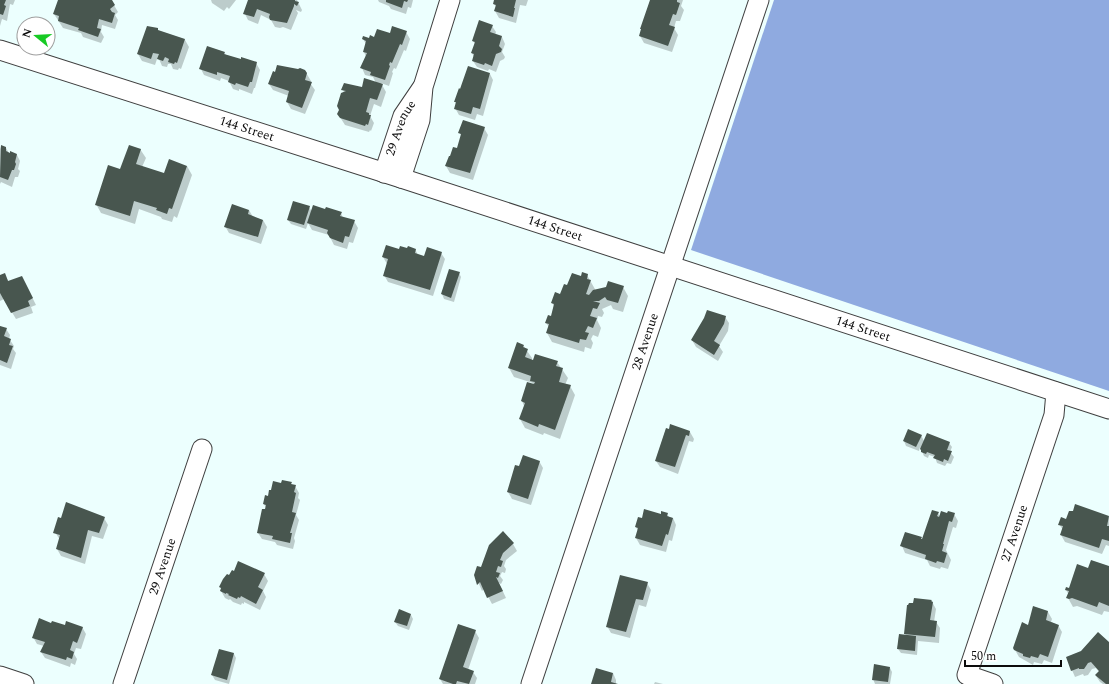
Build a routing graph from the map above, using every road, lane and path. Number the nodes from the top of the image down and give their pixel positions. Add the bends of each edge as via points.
1 (450, 0) edge
2 (760, 0) edge
3 (0, 50) edge
4 (392, 175) junction
5 (671, 266) junction
6 (1056, 392) junction
7 (1109, 409) edge
8 (202, 449) dead end
9 (0, 676) edge
10 (24, 684) edge
11 (123, 684) edge
12 (531, 684) edge
13 (993, 684) edge

1 - 4 street, 29 Avenue via 423,87 403,116
2 - 5 street, 28 Avenue
3 - 4 street, 144 Street
4 - 5 street, 144 Street
5 - 6 street, 144 Street
5 - 12 street, 28 Avenue
6 - 7 street, 144 Street
6 - 13 street, 27 Avenue via 1054,414 967,675
8 - 11 street, 29 Avenue
9 - 10 street

